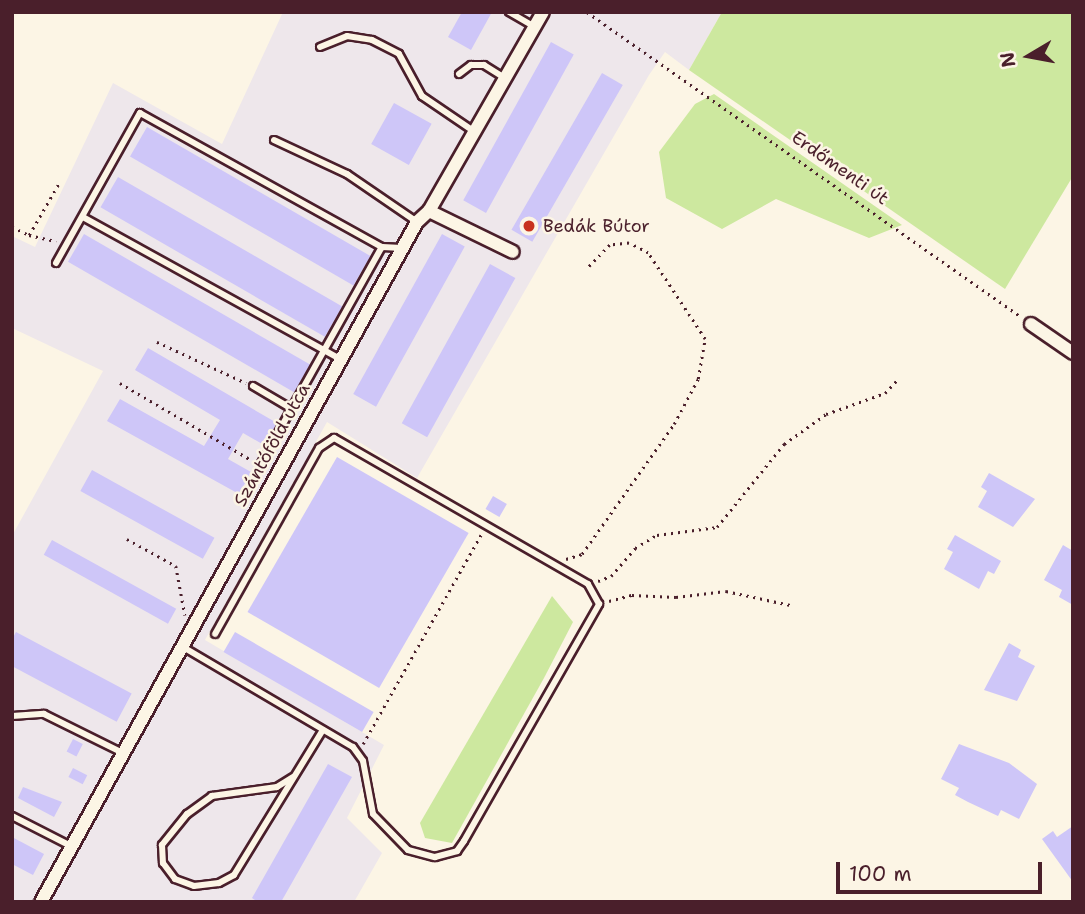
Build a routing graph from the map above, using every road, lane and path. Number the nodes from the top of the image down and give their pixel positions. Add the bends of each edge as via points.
1 (509, 12) edge
2 (543, 12) edge
3 (587, 12) edge
4 (535, 27) junction
5 (320, 47) dead end
6 (459, 74) dead end
7 (507, 79) junction
8 (475, 132) junction
9 (274, 140) dead end
10 (59, 183) dead end
11 (429, 211) junction
12 (83, 217) junction
13 (416, 222) junction
14 (12, 227) edge
15 (29, 235) junction
16 (70, 239) junction
17 (382, 247) junction
18 (402, 248) junction
19 (513, 252) dead end
20 (56, 264) dead end
21 (587, 269) dead end
22 (1031, 324) joint
23 (157, 342) dead end
24 (323, 351) junction
25 (1073, 353) edge
26 (340, 359) junction
27 (898, 379) dead end
28 (120, 383) dead end
29 (253, 386) joint
30 (292, 409) junction
31 (260, 465) joint
32 (486, 527) junction
33 (127, 539) dead end
34 (552, 564) junction
35 (588, 584) junction
36 (599, 604) junction
37 (790, 605) dead end
38 (191, 627) junction
39 (215, 634) dead end
40 (181, 646) junction
41 (12, 716) edge
42 (323, 730) junction
43 (353, 747) junction
44 (121, 752) junction
45 (293, 777) junction
46 (12, 816) edge
47 (71, 846) junction
48 (41, 902) edge

1 - 4 lane
2 - 4 street, Szántóföld utca
3 - 22 path, Erdőmenti út
4 - 7 street, Szántóföld utca
5 - 8 lane via 347,36 372,40 399,54 422,96
6 - 7 lane via 471,65 484,65
7 - 8 street, Szántóföld utca
8 - 11 street, Szántóföld utca
9 - 13 lane via 347,174
10 - 15 path
11 - 13 street, Szántóföld utca
11 - 19 street
12 - 16 lane
12 - 17 lane via 140,113
12 - 24 lane
13 - 18 street, Szántóföld utca
14 - 15 path
15 - 16 path via 50,242
16 - 20 lane
17 - 18 lane
17 - 24 lane
18 - 26 street, Szántóföld utca
21 - 34 path via 610,245 629,243 648,253 705,339 698,379 674,424 582,554
22 - 25 street
23 - 29 path
24 - 26 lane
24 - 30 lane
26 - 38 street, Szántóföld utca
27 - 35 path via 885,393 826,414 784,444 718,527 657,535 635,548 611,576
28 - 31 path
29 - 30 lane
30 - 31 lane
32 - 34 lane
32 - 39 lane via 334,438 319,448
32 - 43 path via 366,743
33 - 38 path via 176,566 181,606
34 - 35 lane
35 - 36 lane
36 - 37 path via 632,595 676,597 726,591
36 - 43 lane via 457,851 435,857 408,850 373,814 363,761
38 - 40 street, Szántóföld utca
40 - 42 lane
40 - 44 street, Szántóföld utca
41 - 44 lane via 44,714
42 - 43 lane
42 - 45 lane
44 - 47 street, Szántóföld utca
45 - 45 lane via 234,876 194,886 175,879 163,863 162,845 187,814 212,796 277,787
46 - 47 lane
47 - 48 street, Szántóföld utca

